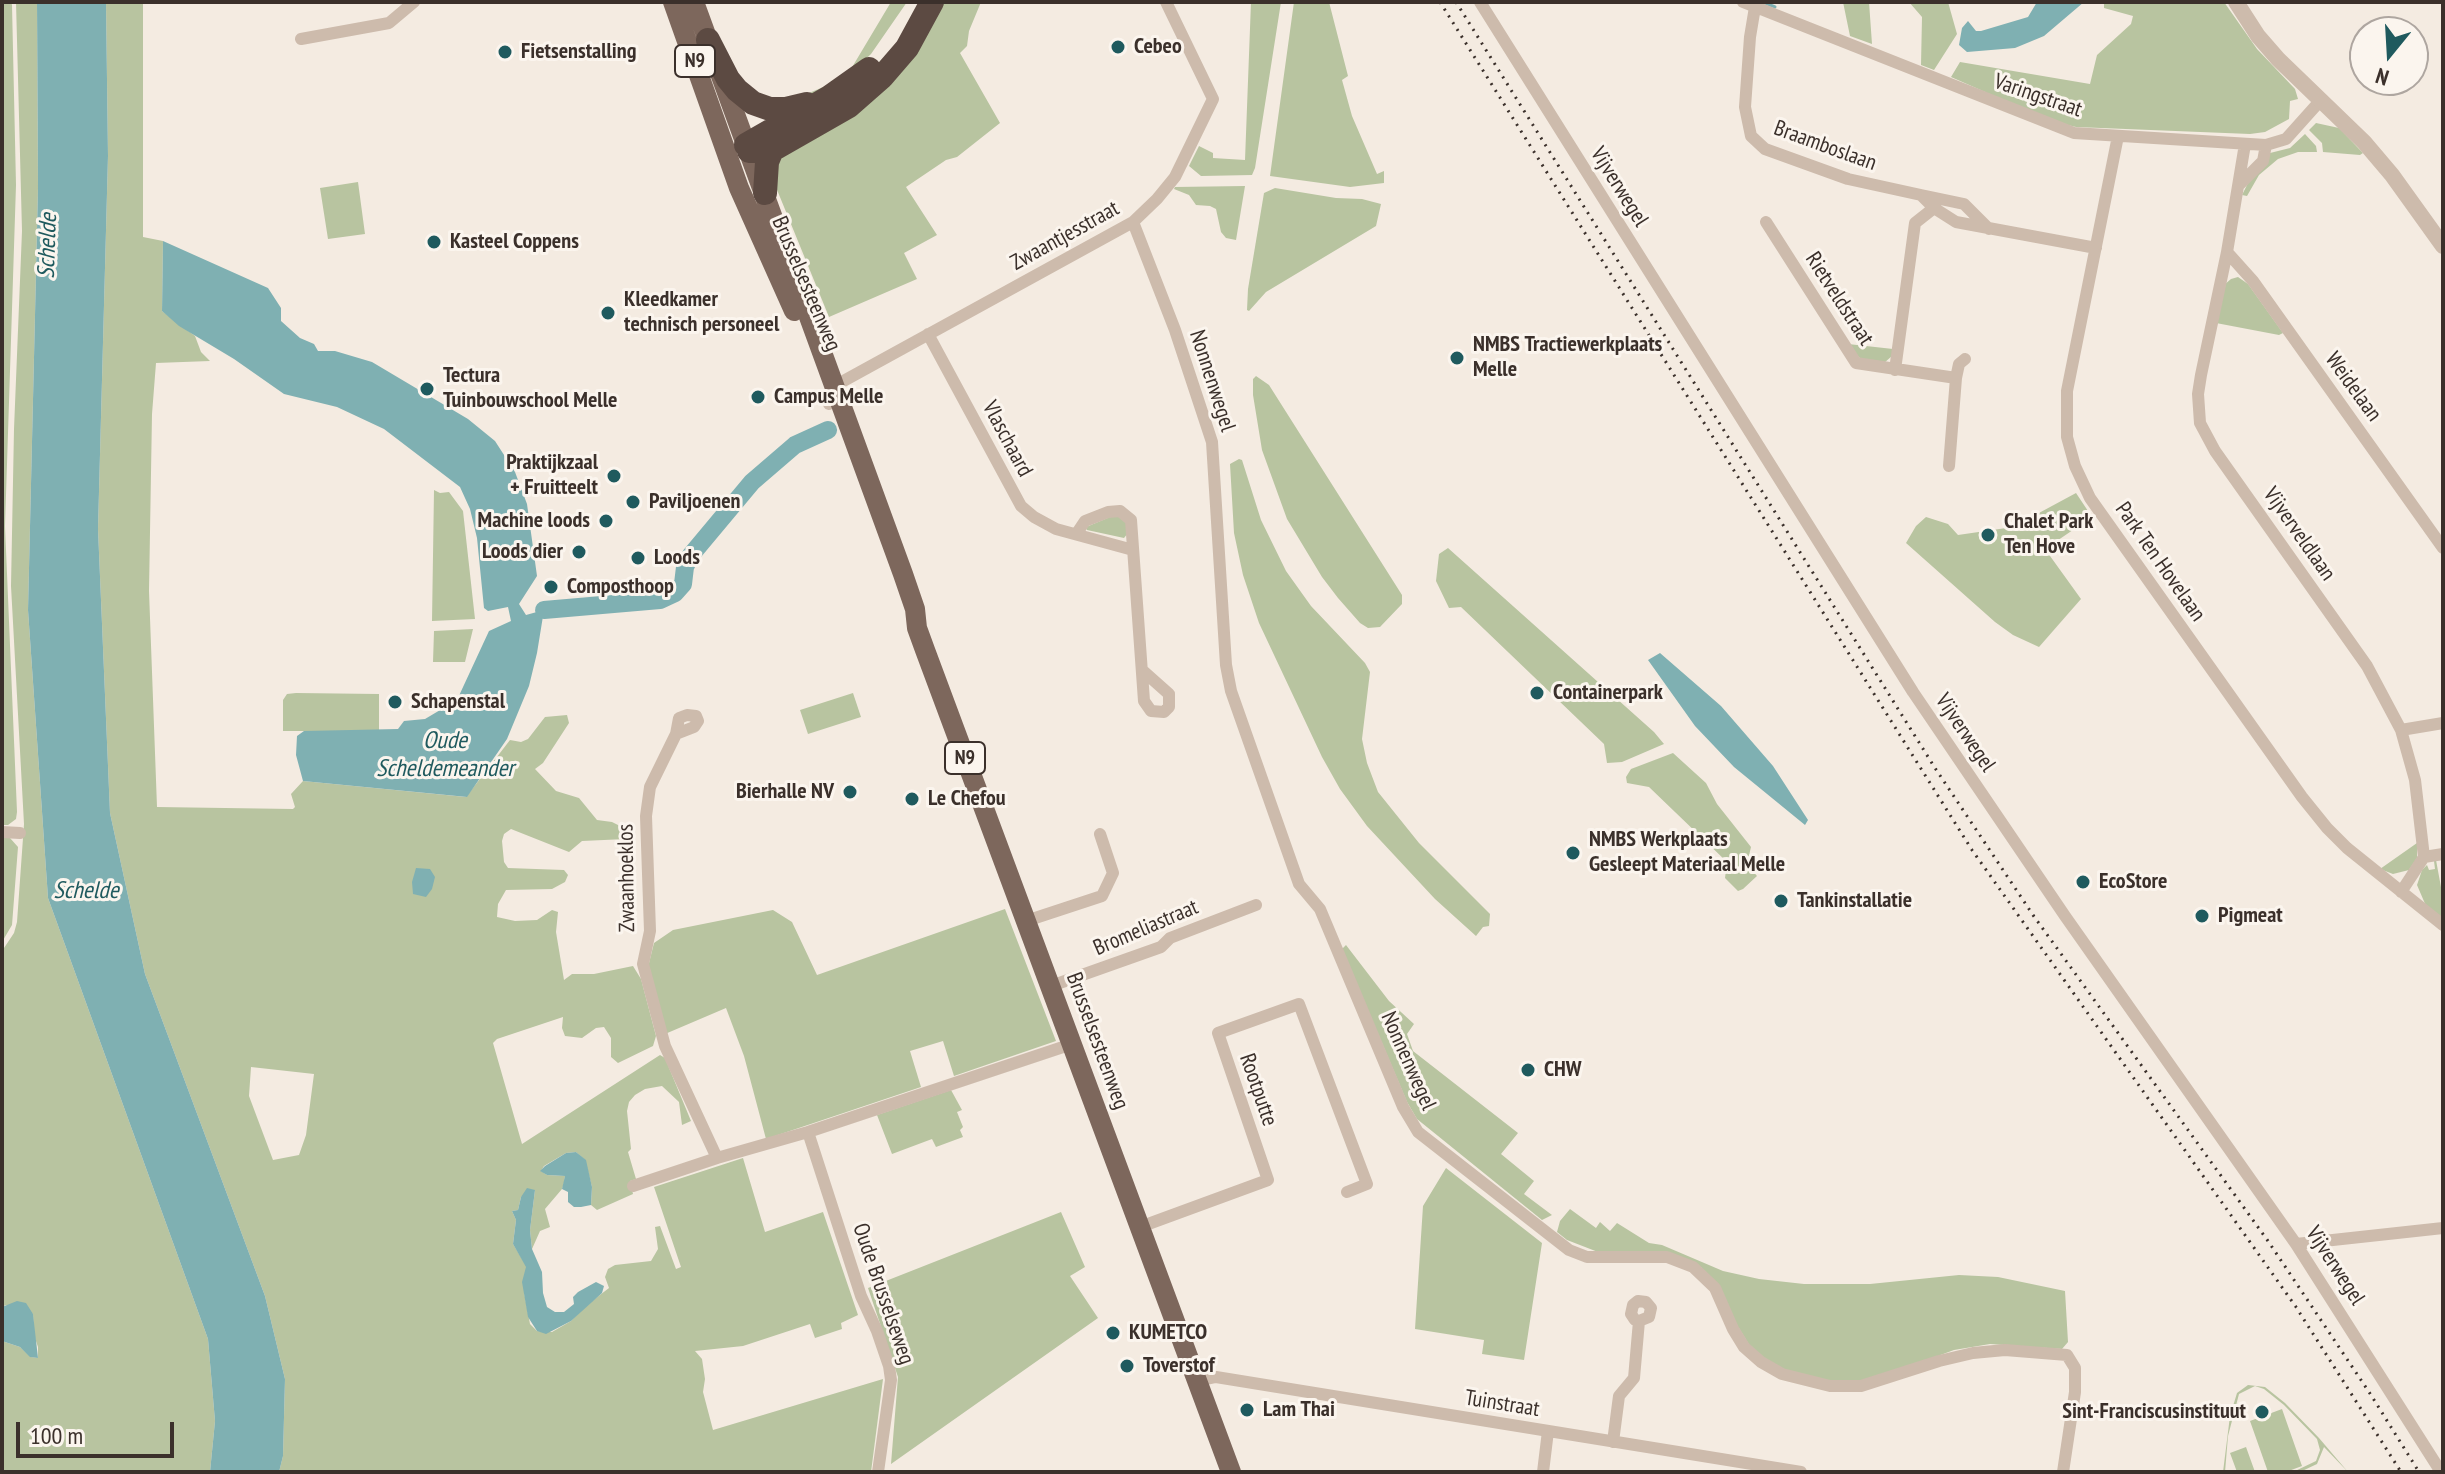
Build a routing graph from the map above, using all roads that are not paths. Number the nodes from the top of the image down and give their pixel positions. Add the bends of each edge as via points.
1 (414, 2) edge
2 (673, 2) edge
3 (694, 2) edge
4 (917, 2) edge
5 (932, 2) edge
6 (1166, 2) edge
7 (1480, 2) edge
8 (2236, 2) edge
9 (1749, 4) edge
10 (301, 39) dead end
11 (708, 40) junction
12 (828, 98) junction
13 (2320, 101) junction
14 (717, 121) junction
15 (2118, 136) junction
16 (2245, 144) junction
17 (2266, 145) junction
18 (753, 149) junction
19 (2239, 185) junction
20 (739, 188) junction
21 (765, 193) joint
22 (1921, 195) junction
23 (1934, 208) junction
24 (1133, 222) junction
25 (1766, 222) dead end
26 (1989, 229) junction
27 (2443, 246) edge
28 (2096, 248) junction
29 (2227, 252) junction
30 (928, 334) junction
31 (1965, 359) dead end
32 (1895, 370) junction
33 (1956, 378) junction
34 (828, 388) junction
35 (1949, 466) dead end
36 (1077, 533) junction
37 (2443, 548) edge
38 (1133, 550) junction
39 (1142, 670) dead end
40 (2443, 723) edge
41 (2401, 730) junction
42 (676, 734) dead end
43 (2, 832) edge
44 (20, 833) dead end
45 (1100, 834) dead end
46 (2443, 854) edge
47 (2424, 857) junction
48 (2401, 892) junction
49 (1256, 905) dead end
50 (1026, 921) junction
51 (2443, 925) edge
52 (1051, 986) junction
53 (1072, 1044) junction
54 (808, 1132) junction
55 (717, 1158) junction
56 (633, 1186) dead end
57 (1347, 1192) dead end
58 (1140, 1227) junction
59 (2443, 1228) edge
60 (2296, 1244) junction
61 (1639, 1321) dead end
62 (1197, 1381) junction
63 (1548, 1431) junction
64 (1613, 1442) junction
65 (878, 1472) edge
66 (1231, 1472) edge
67 (1543, 1472) edge
68 (1801, 1472) edge
69 (2063, 1472) edge
70 (2441, 1472) edge

1 - 10 street via 389,23
2 - 14 main road, Brusselsesteenweg / N9
3 - 11 main road, N9
4 - 12 highway via 884,53
5 - 18 highway via 907,48 849,106
6 - 24 street, Zwaantjesstraat via 1213,99 1175,177
7 - 60 street, Vijverwegel via 1913,692
8 - 13 street via 2258,36
9 - 15 street, Varingstraat via 2057,129
9 - 22 street, Braamboslaan via 1745,107 1751,136 1765,149 1839,176
11 - 12 highway via 728,79 753,103 786,109
11 - 18 main road, N9
12 - 18 highway
13 - 17 street via 2292,134
13 - 27 street via 2392,175
14 - 18 main road via 731,141
14 - 20 main road, Brusselsesteenweg / N9
15 - 16 street, Varingstraat
15 - 28 street, Park Ten Hovelaan
16 - 17 street, Varingstraat
16 - 19 street, Vijverveldlaan
17 - 19 street, Vijverveldlaan via 2263,161
18 - 20 main road
18 - 21 highway via 767,162
19 - 29 street, Vijverveldlaan
20 - 34 main road, Brusselsesteenweg / N9
21 - 34 main road, Brusselsesteenweg / N9
22 - 23 street
22 - 26 street, Braamboslaan via 1964,204
23 - 26 street via 1956,222
23 - 32 street, Rietveldstraat via 1915,223
24 - 30 street, Zwaantjesstraat
24 - 69 street, Nonnenwegel via 1212,442 1231,691 1299,884 1320,909 1418,1132 1569,1250 1587,1257 1667,1257 1693,1267 1715,1288 1744,1347 1782,1374 1830,1386 1861,1386 1973,1353 2067,1355 2075,1368 2075,1392
25 - 32 street, Rietveldstraat via 1856,363
26 - 28 street
28 - 48 street, Park Ten Hovelaan via 2067,391 2067,437 2083,486 2302,797 2347,848
29 - 37 street, Weidelaan
29 - 41 street, Vijverveldlaan via 2198,394 2200,423 2367,666
30 - 34 street, Zwaantjesstraat
30 - 36 street, Vlaschaard via 1021,506 1056,529
31 - 33 street
32 - 33 street, Rietveldstraat
33 - 35 street
34 - 50 main road, Brusselsesteenweg / N9 via 912,598 917,628
36 - 38 street, Vlaschaard
36 - 38 street via 1085,521 1120,511 1131,520
38 - 39 street
40 - 41 street
41 - 47 street, Vijverveldlaan via 2415,780
42 - 55 street, Zwaanhoeklos via 650,787 650,931 643,964 665,1046
43 - 44 street
45 - 50 street via 1113,873 1102,896
46 - 47 street
47 - 48 street
48 - 51 street, Park Ten Hovelaan
49 - 52 street, Bromeliastraat via 1170,938 1161,947
50 - 52 main road, Brusselsesteenweg / N9
52 - 53 main road, Brusselsesteenweg / N9
53 - 54 street
53 - 58 main road, Brusselsesteenweg / N9
54 - 55 street
54 - 65 street, Oude Brusselseweg via 889,1366
55 - 56 street
57 - 58 street, Rootputte via 1367,1184 1299,1004 1218,1033 1268,1180
58 - 62 main road, Brusselsesteenweg / N9
59 - 60 street
60 - 70 street, Vijverwegel
61 - 64 street via 1634,1378 1619,1396
62 - 63 street, Tuinstraat via 1216,1377
62 - 66 main road, Brusselsesteenweg / N9
63 - 64 street, Tuinstraat
63 - 67 street
64 - 68 street, Tuinstraat

